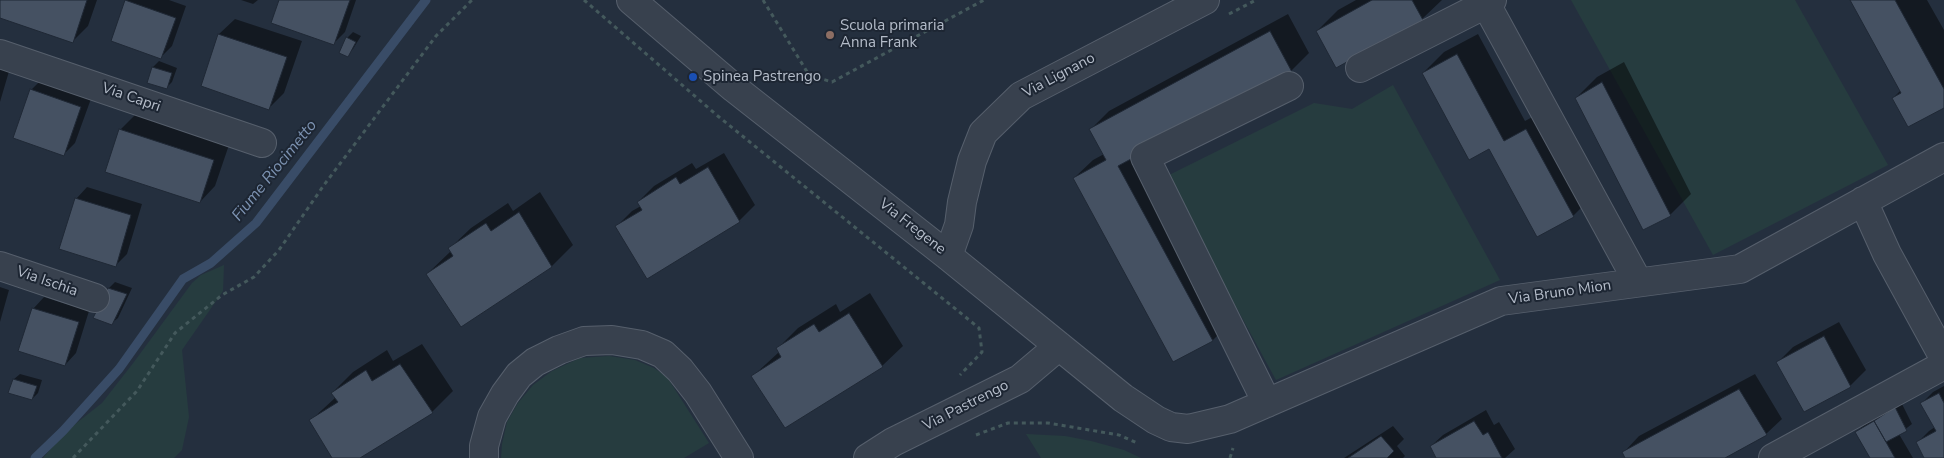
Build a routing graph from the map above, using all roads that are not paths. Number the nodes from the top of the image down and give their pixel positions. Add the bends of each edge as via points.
1 (632, 0) edge
2 (1205, 0) edge
3 (1489, 2) edge
4 (0, 54) edge
5 (1360, 68) dead end
6 (1290, 86) dead end
7 (262, 143) dead end
8 (1944, 157) edge
9 (1862, 201) junction
10 (948, 256) junction
11 (0, 266) edge
12 (1638, 282) junction
13 (95, 298) dead end
14 (1059, 346) junction
15 (1944, 358) edge
16 (1944, 365) edge
17 (1267, 403) junction
18 (1204, 426) joint
19 (484, 458) edge
20 (739, 458) edge
21 (868, 458) edge
22 (1773, 458) edge

1 - 10 street, Via Fregene via 734,88
2 - 10 street, Via Lignano via 1021,96 983,133 972,161 959,224
3 - 5 street
3 - 12 street
4 - 7 street, Via Capri
6 - 17 street via 1144,157
8 - 9 street, Via Bruno Mion
9 - 12 street, Via Bruno Mion via 1740,269
9 - 15 street
10 - 14 street, Via Fregene
11 - 13 street, Via Ischia
12 - 17 street, Via Bruno Mion via 1501,301
14 - 18 street, Via Fregene via 1123,398 1156,420 1171,427 1188,429
14 - 21 street, Via Pastrengo via 1020,379 893,442
16 - 22 street
17 - 18 street, Via Bruno Mion
19 - 20 street via 492,417 519,376 535,362 559,350 584,341 612,340 642,345 663,354 698,392

